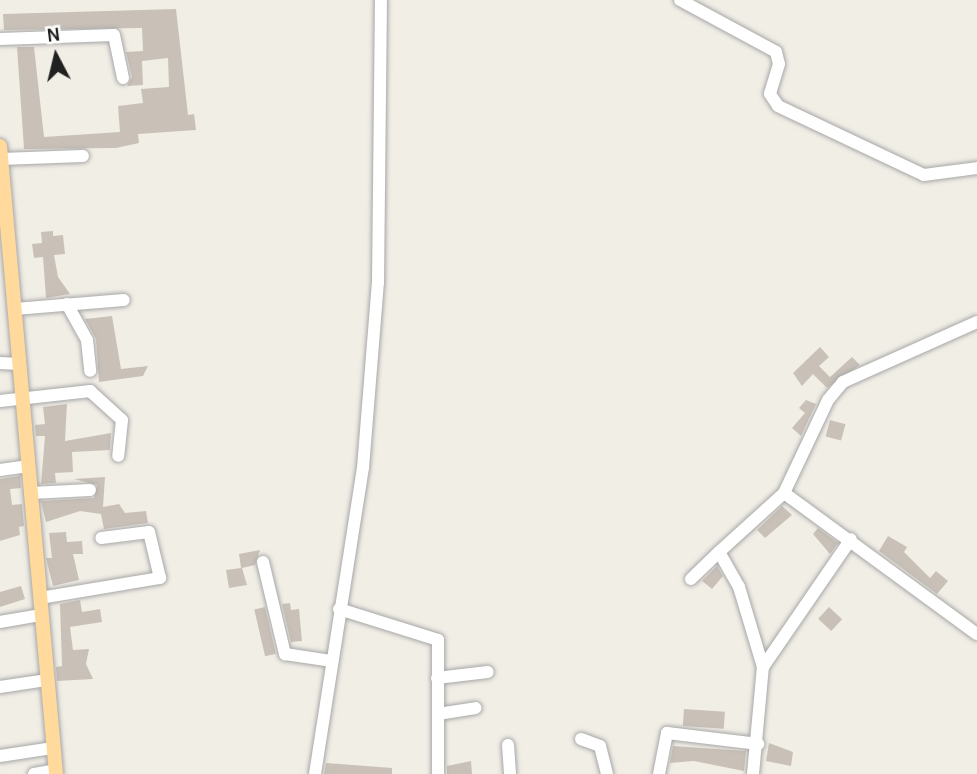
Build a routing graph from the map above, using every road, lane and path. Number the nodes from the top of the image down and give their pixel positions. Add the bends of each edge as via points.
1 (381, 0) edge
2 (680, 0) edge
3 (0, 39) edge
4 (124, 78) dead end
5 (1, 153) edge
6 (83, 156) dead end
7 (977, 168) edge
8 (5, 251) edge
9 (124, 299) dead end
10 (66, 304) junction
11 (15, 309) junction
12 (977, 321) edge
13 (0, 363) edge
14 (20, 364) junction
15 (90, 371) dead end
16 (0, 401) edge
17 (23, 401) junction
18 (118, 456) dead end
19 (29, 466) junction
20 (0, 470) edge
21 (90, 490) dead end
22 (31, 493) junction
23 (784, 493) junction
24 (101, 538) dead end
25 (851, 539) junction
26 (719, 552) junction
27 (263, 562) dead end
28 (691, 579) dead end
29 (40, 598) junction
30 (339, 609) junction
31 (41, 615) junction
32 (0, 622) edge
33 (977, 634) edge
34 (332, 661) junction
35 (763, 667) junction
36 (488, 671) dead end
37 (437, 678) junction
38 (47, 680) junction
39 (0, 687) edge
40 (476, 708) dead end
41 (438, 715) junction
42 (582, 738) dead end
43 (758, 744) junction
44 (508, 745) dead end
45 (53, 748) junction
46 (0, 756) edge
47 (56, 772) edge
48 (34, 774) edge
49 (315, 774) edge
50 (438, 774) edge
51 (510, 774) edge
52 (607, 774) edge
53 (659, 774) edge
54 (752, 774) edge

1 - 30 street via 378,283 363,468
2 - 7 street via 776,52 779,64 770,94 778,106 924,175
3 - 4 street via 114,35
5 - 6 street
5 - 8 main road
8 - 11 main road
9 - 10 street
10 - 11 street
10 - 15 street via 87,340
11 - 14 main road
12 - 23 street via 843,382 828,400
13 - 14 street
14 - 17 main road
16 - 17 street
17 - 18 street via 92,392 122,420
17 - 19 main road
19 - 20 street
19 - 22 main road
21 - 22 street
22 - 29 main road
23 - 25 street
23 - 26 street
24 - 29 street via 149,532 158,579
25 - 33 street
25 - 35 street
26 - 28 street
26 - 35 street via 739,587
27 - 34 street via 286,656
29 - 31 main road
30 - 34 street
30 - 37 street via 436,638
31 - 32 street
31 - 38 main road
34 - 49 street
35 - 43 street
36 - 37 street
37 - 41 street
38 - 39 street
38 - 45 main road
40 - 41 street
41 - 50 street
42 - 52 street via 600,746
43 - 53 street via 667,733
43 - 54 street
44 - 51 street
45 - 46 street
45 - 47 main road
47 - 48 street

